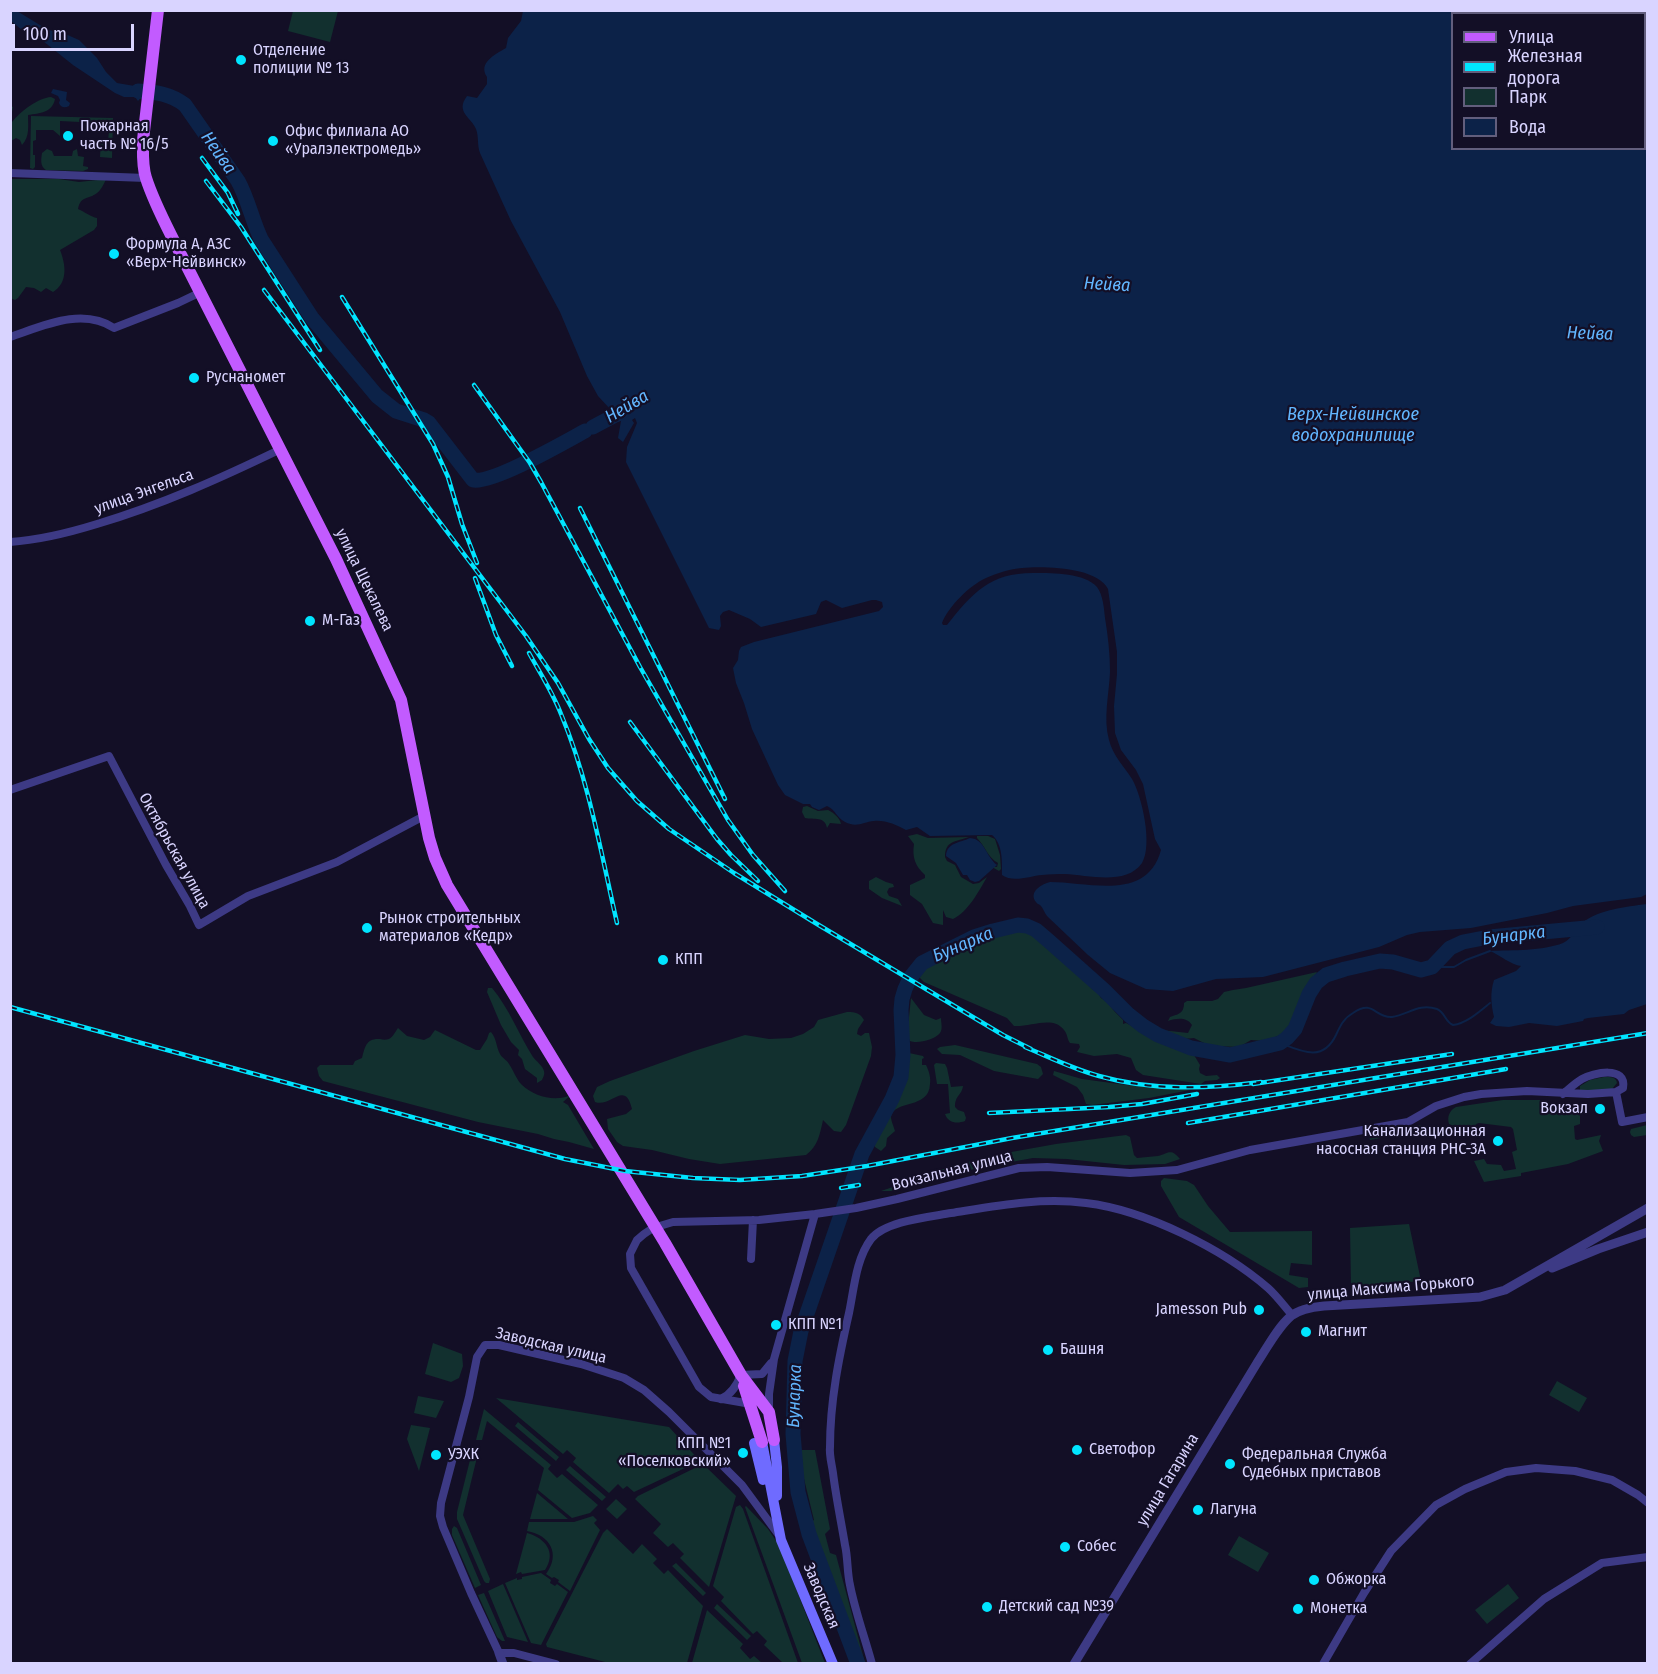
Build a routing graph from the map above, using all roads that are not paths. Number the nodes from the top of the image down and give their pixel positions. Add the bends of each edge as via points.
1 (158, 10) edge
2 (10, 173) edge
3 (146, 178) junction
4 (201, 292) junction
5 (10, 337) edge
6 (281, 448) junction
7 (10, 542) edge
8 (10, 790) edge
9 (424, 816) junction
10 (1616, 1092) junction
11 (1563, 1094) junction
12 (1647, 1117) edge
13 (1647, 1208) edge
14 (815, 1214) junction
15 (753, 1220) junction
16 (1647, 1232) edge
17 (1595, 1237) junction
18 (1598, 1249) junction
19 (751, 1259) dead end
20 (1522, 1281) junction
21 (1292, 1315) junction
22 (774, 1359) junction
23 (741, 1375) junction
24 (721, 1399) junction
25 (751, 1404) junction
26 (769, 1412) junction
27 (764, 1441) junction
28 (1647, 1503) edge
29 (781, 1540) junction
30 (1647, 1557) edge
31 (499, 1653) junction
32 (503, 1664) edge
33 (556, 1664) edge
34 (832, 1664) edge
35 (872, 1664) edge
36 (1074, 1664) edge
37 (1323, 1664) edge
38 (1470, 1664) edge

1 - 3 main road, улица Щекалева via 143,140
2 - 3 street
3 - 4 main road, улица Щекалева
4 - 5 street via 114,328 87,318
4 - 6 main road, улица Щекалева
6 - 7 street, улица Энгельса via 213,482 140,511 54,536
6 - 9 main road, улица Щекалева via 401,700
8 - 9 street, Октябрьская улица via 109,756 199,925 248,896 345,858
9 - 23 main road, улица Щекалева via 447,885
10 - 11 street, Вокзальная улица
10 - 11 street via 1623,1088 1623,1080 1617,1074 1607,1073 1582,1079
10 - 12 street via 1622,1122
11 - 14 street, Вокзальная улица via 1527,1091 1464,1097 1436,1106 1408,1122 1250,1150 1177,1170 1130,1173 1019,1168 856,1208
13 - 17 street, улица Максима Горького
14 - 15 street, Вокзальная улица
14 - 22 street
15 - 19 street
15 - 24 street, Вокзальная улица via 664,1224 644,1234 630,1254 631,1268 699,1387 711,1397
16 - 18 street, улица Максима Горького
17 - 18 street via 1592,1245
17 - 20 street, улица Максима Горького
18 - 20 street, улица Максима Горького
20 - 21 street, улица Максима Горького via 1480,1297 1324,1306
21 - 35 street, улица Максима Горького via 1269,1288 1198,1242 1103,1206 1066,1201 1025,1202 936,1216 880,1230 864,1251 859,1267 835,1379 829,1449 850,1586
21 - 36 street, улица Гагарина via 1257,1363
22 - 23 street via 762,1374
22 - 26 street
23 - 24 street via 730,1394
23 - 25 main road
23 - 26 main road
24 - 25 street, Вокзальная улица
25 - 27 main road
26 - 27 main road
27 - 29 main road, Заводская
28 - 37 street via 1612,1480 1536,1467 1506,1472 1465,1489 1436,1505 1391,1551
29 - 31 street, Заводская улица via 742,1485 644,1390 624,1378 581,1364 485,1345 477,1357 440,1516
29 - 34 main road, Заводская
30 - 38 street via 1602,1563 1544,1599
31 - 32 street
31 - 33 street

